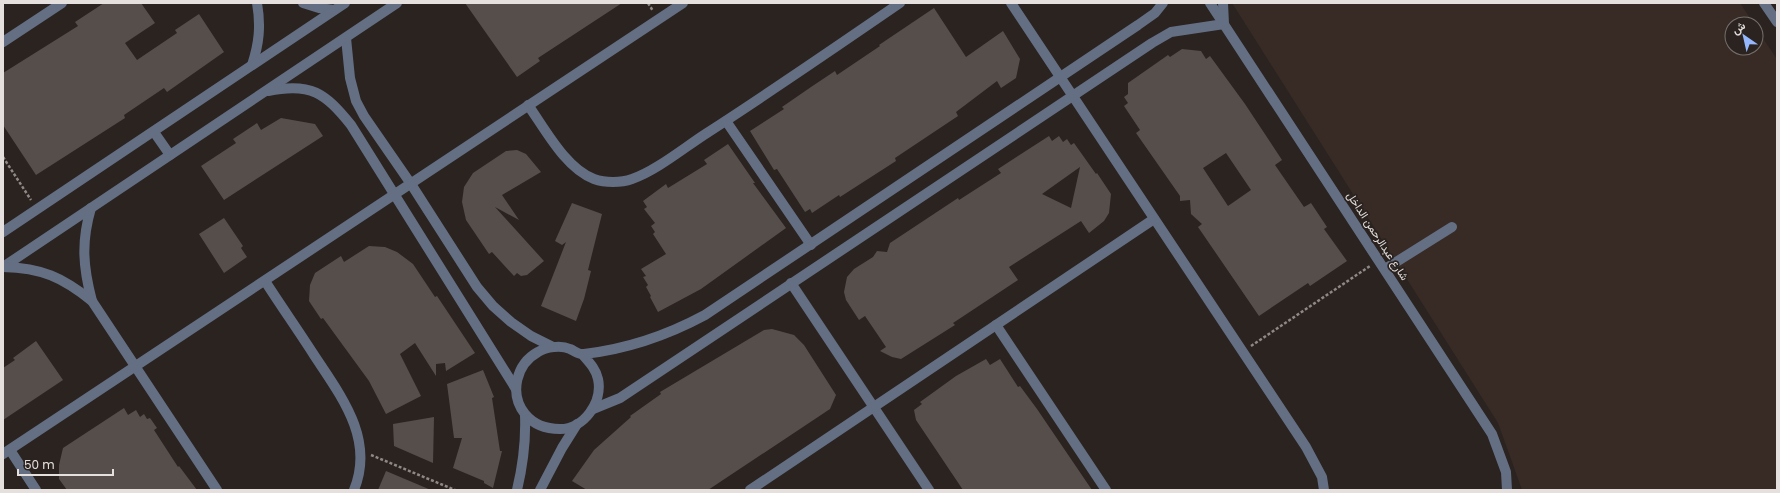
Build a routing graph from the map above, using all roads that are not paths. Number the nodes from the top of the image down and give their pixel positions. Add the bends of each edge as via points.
1 (62, 3) edge
2 (257, 3) edge
3 (302, 3) edge
4 (345, 3) edge
5 (398, 3) edge
6 (683, 3) edge
7 (900, 3) edge
8 (1011, 3) edge
9 (1163, 3) edge
10 (1210, 3) edge
11 (1222, 3) edge
12 (1764, 3) edge
13 (334, 10) junction
14 (1777, 22) edge
15 (1224, 24) junction
16 (346, 38) junction
17 (3, 42) edge
18 (252, 66) junction
19 (1060, 77) junction
20 (264, 92) junction
21 (1072, 96) junction
22 (528, 105) junction
23 (726, 121) junction
24 (154, 132) junction
25 (170, 155) junction
26 (411, 184) junction
27 (394, 194) junction
28 (91, 208) junction
29 (1154, 219) junction
30 (1452, 227) dead end
31 (3, 232) edge
32 (811, 245) junction
33 (3, 267) edge
34 (1385, 269) junction
35 (265, 281) junction
36 (791, 284) junction
37 (92, 302) junction
38 (996, 325) junction
39 (553, 347) junction
40 (582, 354) junction
41 (136, 367) junction
42 (516, 389) junction
43 (873, 407) junction
44 (593, 409) junction
45 (525, 415) junction
46 (577, 424) junction
47 (6, 452) edge
48 (36, 490) edge
49 (217, 490) edge
50 (354, 490) edge
51 (516, 490) edge
52 (540, 490) edge
53 (750, 490) edge
54 (929, 490) edge
55 (1106, 490) edge
56 (1324, 490) edge
57 (1508, 490) edge

1 - 17 street
2 - 18 street via 260,34
3 - 13 street
4 - 13 street
5 - 16 street
6 - 22 street
7 - 23 street
8 - 19 street
9 - 19 street via 1138,25
10 - 15 street, شارع عبدالرحمن الداخل
11 - 15 street
12 - 14 street
13 - 18 street
15 - 21 street via 1171,32
15 - 34 street, شارع عبدالرحمن الداخل
16 - 20 street
16 - 26 street via 350,78 356,101
18 - 24 street
19 - 21 street
19 - 32 street
20 - 25 street
20 - 27 street via 300,88 320,95 335,105
21 - 29 street
21 - 36 street
22 - 23 street via 577,170 594,179 613,182 632,180 649,171
22 - 26 street
23 - 32 street
24 - 25 street
24 - 31 street
25 - 28 street
26 - 27 street
26 - 39 street via 477,287 493,306 531,336
27 - 35 street
27 - 42 street
28 - 33 street
28 - 37 street via 85,230 83,254
29 - 38 street
29 - 56 street via 1306,447 1322,477
30 - 34 street
32 - 40 street via 705,315 676,330 627,347
33 - 37 street via 27,268 51,275 73,286
34 - 57 street, شارع عبدالرحمن الداخل via 1492,434 1506,472
35 - 41 street
35 - 50 street via 351,414 361,451
36 - 43 street
36 - 44 street via 620,398
37 - 41 street
38 - 43 street
38 - 55 street
39 - 40 street via 568,348
39 - 42 street via 538,351 526,361 518,374
40 - 44 street via 592,365 598,380 598,395
41 - 47 street
41 - 49 street
42 - 45 street via 518,403
43 - 53 street
43 - 54 street
44 - 46 street
45 - 46 street via 536,424 549,429 563,429
45 - 51 street via 526,441 523,466
46 - 52 street
47 - 48 street

